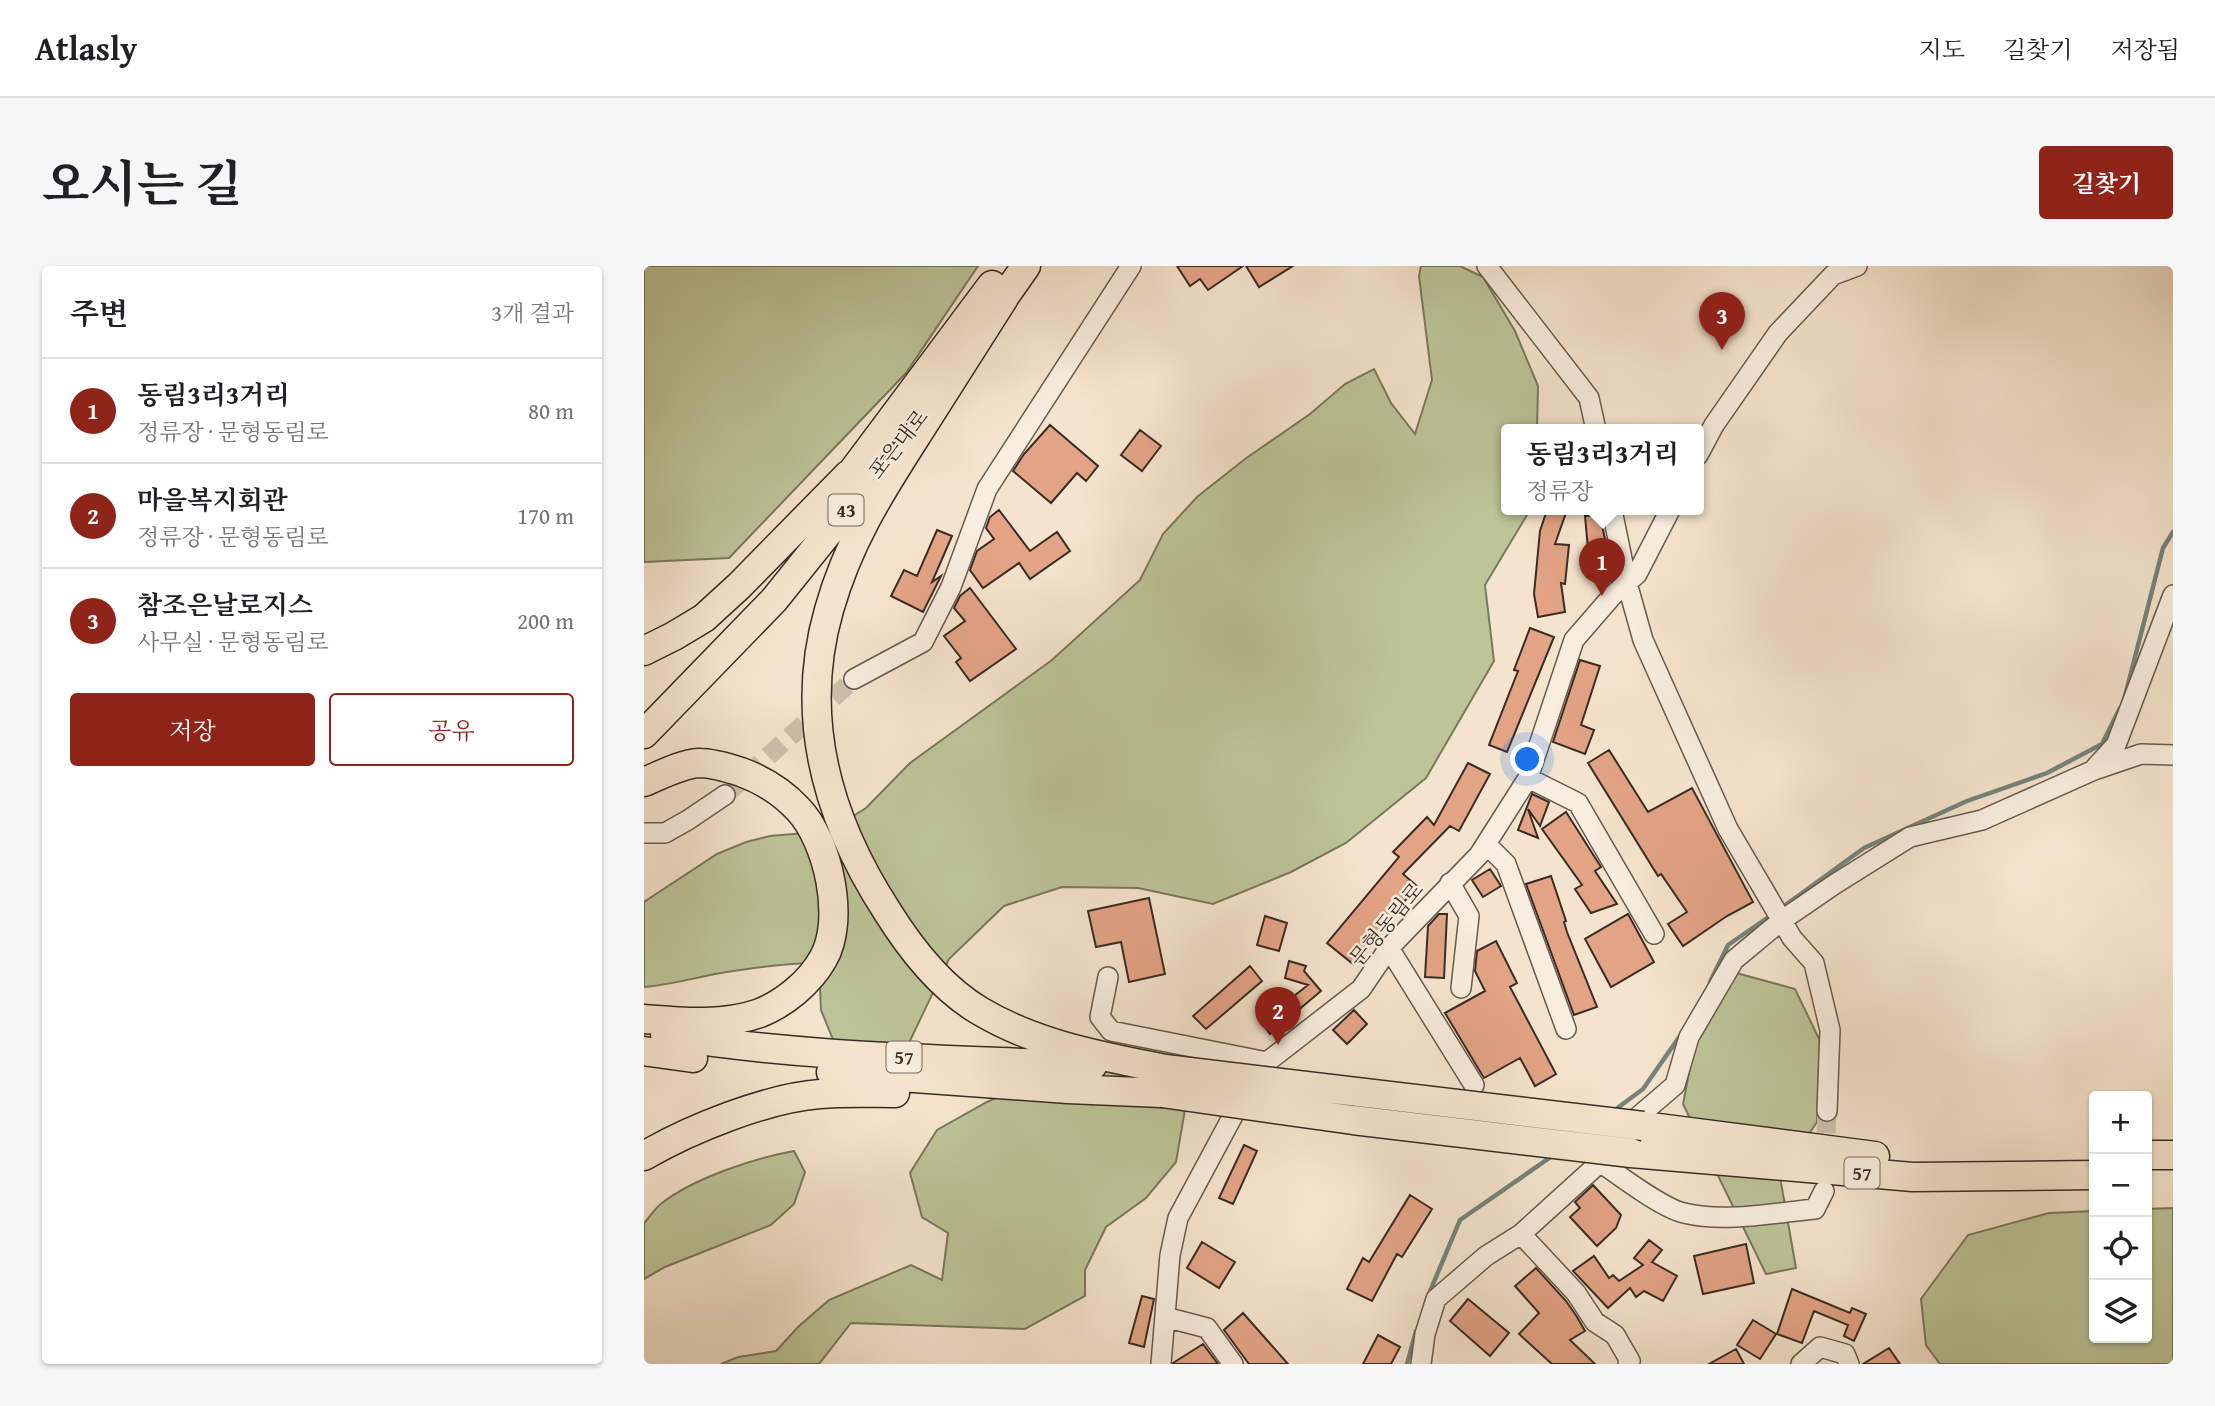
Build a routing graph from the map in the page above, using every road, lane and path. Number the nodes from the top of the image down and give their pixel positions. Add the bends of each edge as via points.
1 (1006, 266) edge
2 (1026, 266) edge
3 (1131, 266) edge
4 (1487, 266) edge
5 (1857, 266) edge
6 (1004, 298) junction
7 (1595, 424) edge
8 (1704, 444) edge
9 (862, 460) junction
10 (1613, 515) edge
11 (1667, 515) edge
12 (1627, 583) junction
13 (2173, 595) edge
14 (644, 651) edge
15 (854, 680) tunnel mouth
16 (644, 708) edge
17 (644, 734) edge
18 (2173, 755) edge
19 (2094, 770) junction
20 (1528, 778) junction
21 (644, 782) edge
22 (724, 795) tunnel mouth
23 (644, 832) edge
24 (1486, 844) junction
25 (1450, 883) junction
26 (1781, 921) junction
27 (1654, 934) dead end
28 (1389, 948) junction
29 (1108, 977) dead end
30 (1461, 988) dead end
31 (644, 1019) edge
32 (1566, 1029) dead end
33 (644, 1032) edge
34 (644, 1051) edge
35 (1267, 1062) junction
36 (1164, 1081) junction
37 (1474, 1085) dead end
38 (1068, 1089) junction
39 (1827, 1111) tunnel mouth
40 (2152, 1155) edge
41 (2173, 1155) edge
42 (644, 1156) edge
43 (2089, 1156) edge
44 (1600, 1162) junction
45 (2152, 1174) edge
46 (2173, 1174) edge
47 (2089, 1175) edge
48 (1824, 1191) dead end
49 (1521, 1234) junction
50 (1164, 1317) junction
51 (1161, 1364) edge
52 (1233, 1364) edge
53 (1421, 1364) edge
54 (1628, 1364) edge
55 (1801, 1364) edge
56 (1849, 1364) edge

1 - 9 highway, 포은대로 / 43
2 - 6 highway, 포은대로 / 43
3 - 15 street via 987,489 951,587 923,642
4 - 7 street via 1589,398
5 - 8 street via 1833,275 1777,333
6 - 17 highway, 포은대로 / 43 via 909,432 774,600
6 - 36 highway via 870,509 848,556 829,611 816,696 827,783 855,857 877,896 901,934 950,987 977,1010 1037,1038
9 - 14 highway via 704,618
9 - 16 highway, 포은대로 / 43 via 752,598
10 - 12 street
11 - 12 street, 문형동림로 via 1637,574
12 - 20 street, 문형동림로 via 1574,639
12 - 26 street via 1643,640 1722,817
13 - 19 street via 2116,745
18 - 19 street via 2141,754
19 - 26 street via 1982,820 1910,837
20 - 24 street, 문형동림로
20 - 27 street via 1578,803
21 - 31 highway via 699,763 757,778 778,791 811,828 831,878 834,905 825,957 786,999 760,1013 723,1021
22 - 23 street via 665,833
24 - 25 street, 문형동림로
24 - 32 street via 1506,864
25 - 28 street, 문형동림로
25 - 30 street via 1469,916
26 - 39 street via 1814,963 1830,1030
26 - 44 street via 1734,960 1689,1037 1675,1085 1619,1133
28 - 35 street, 문형동림로 via 1361,989
28 - 37 street
29 - 35 street via 1100,1017 1111,1031
33 - 36 highway, 57 via 710,1042
34 - 38 highway, 57 via 821,1071
35 - 50 street, 문형동림로 via 1258,1069 1178,1218
36 - 38 highway, 57
36 - 43 highway, 57, bridge via 1643,1126 1908,1160
36 - 47 highway, 57, bridge via 1366,1121 1631,1153 1913,1177
38 - 42 highway via 818,1094 749,1110
40 - 41 highway
44 - 48 street via 1682,1213 1722,1217 1815,1209
44 - 49 street
45 - 46 highway
49 - 53 street via 1486,1256 1436,1299
49 - 54 street via 1576,1293 1595,1322 1615,1335
50 - 51 street, 문형동림로
50 - 52 street via 1207,1328
55 - 56 street via 1820,1347 1844,1354

